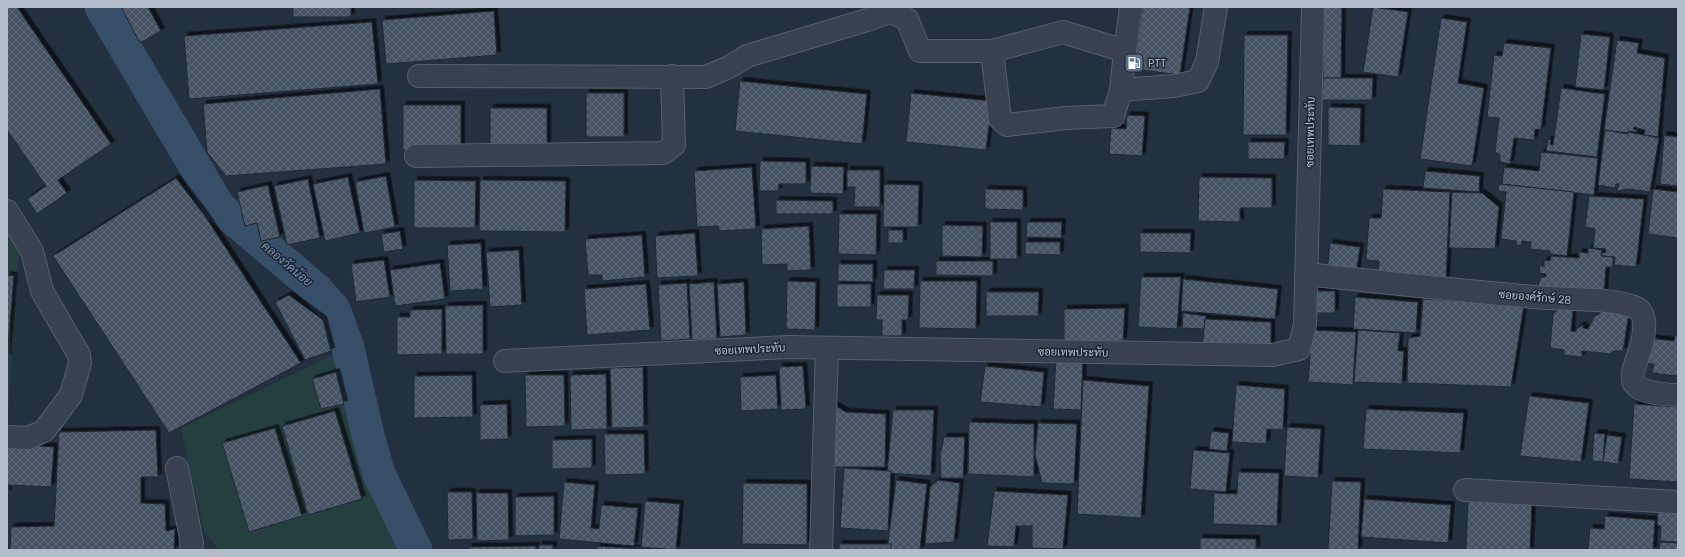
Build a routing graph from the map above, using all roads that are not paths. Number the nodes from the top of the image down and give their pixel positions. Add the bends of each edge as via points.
1 (1131, 7) edge
2 (1216, 7) edge
3 (1313, 7) edge
4 (1125, 50) junction
5 (992, 51) junction
6 (419, 76) dead end
7 (672, 76) junction
8 (1121, 90) junction
9 (416, 156) dead end
10 (7, 211) edge
11 (1306, 274) junction
12 (828, 348) junction
13 (505, 361) dead end
14 (1678, 394) edge
15 (7, 437) edge
16 (177, 468) dead end
17 (1465, 490) dead end
18 (1678, 502) edge
19 (191, 550) edge
20 (821, 550) edge

1 - 4 street
2 - 8 street via 1207,62 1198,81 1174,86
3 - 11 street, ซอยเทพประทับ
4 - 5 street via 1062,32
4 - 8 street
5 - 7 street via 920,51 907,19 890,12 747,56 706,77
5 - 8 street via 1000,120 1007,125 1113,116
6 - 7 street
7 - 9 street via 674,145 664,153
10 - 15 street via 32,251 42,291 79,355 80,363 71,395 44,431 28,438
11 - 12 street, ซอยเทพประทับ via 1305,325 1299,349 1273,355
11 - 14 street, ซอยองค์รักษ์ 28 via 1619,303 1636,308 1644,318 1645,333 1632,375 1634,382 1648,392
12 - 13 street, ซอยเทพประทับ via 788,347
12 - 20 street
16 - 19 street via 192,543
17 - 18 street

